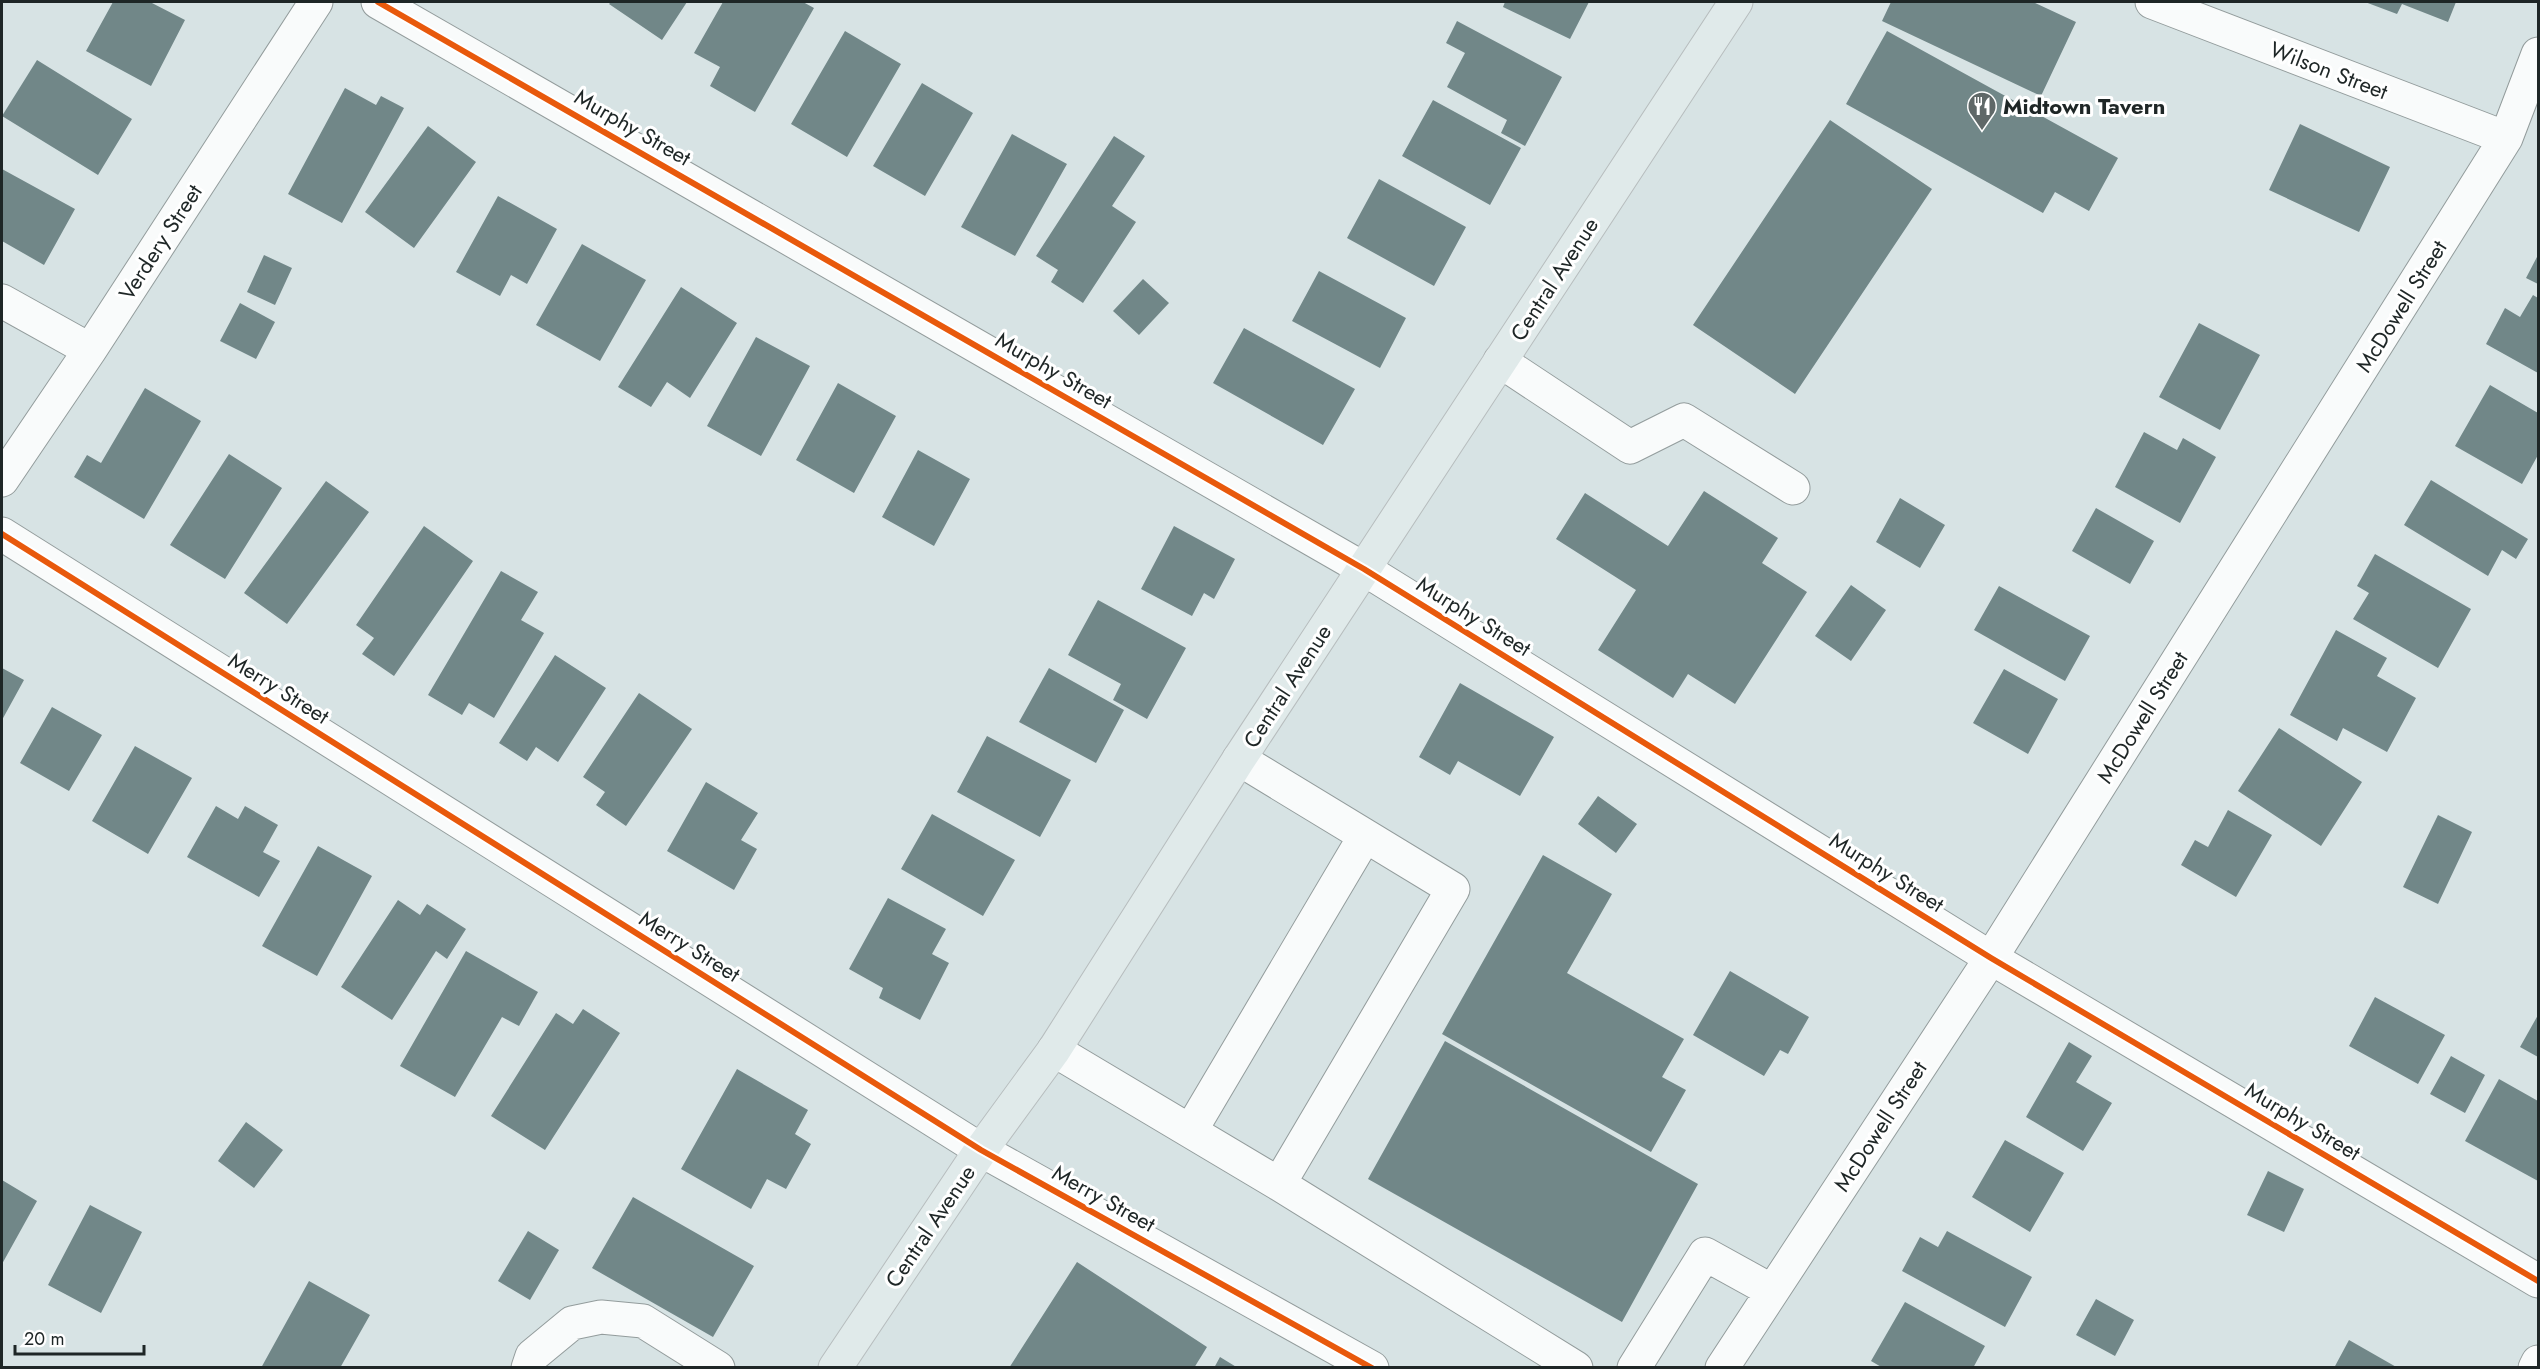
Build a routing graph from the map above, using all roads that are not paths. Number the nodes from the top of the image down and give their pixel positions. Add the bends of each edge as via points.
1 (316, 2) edge
2 (378, 2) edge
3 (1736, 2) edge
4 (2152, 2) edge
5 (2538, 54) edge
6 (2506, 138) junction
7 (2, 301) edge
8 (90, 350) junction
9 (1500, 361) junction
10 (2, 480) edge
11 (1792, 488) dead end
12 (2, 534) edge
13 (1364, 569) junction
14 (1239, 759) junction
15 (1365, 836) junction
16 (1991, 958) junction
17 (1053, 1050) junction
18 (1191, 1130) junction
19 (981, 1150) junction
20 (1279, 1184) junction
21 (2538, 1281) edge
22 (1772, 1291) junction
23 (2538, 1362) edge
24 (528, 1368) edge
25 (718, 1368) edge
26 (835, 1368) edge
27 (1372, 1368) edge
28 (1576, 1368) edge
29 (1634, 1368) edge
30 (1722, 1368) edge
31 (2535, 1368) edge

1 - 8 street, Verdery Street
2 - 13 street, Murphy Street
3 - 9 main road, Central Avenue
4 - 6 street, Wilson Street
5 - 6 street, McDowell Street
6 - 16 street, McDowell Street
7 - 8 street
8 - 10 street, Verdery Street
9 - 11 street via 1630,447 1684,420
9 - 13 main road, Central Avenue
12 - 19 street, Merry Street
13 - 14 main road, Central Avenue
13 - 16 street, Murphy Street
14 - 15 street
14 - 17 main road, Central Avenue
15 - 18 street
15 - 20 street via 1454,889
16 - 21 street, Murphy Street
16 - 22 street, McDowell Street
17 - 18 street
17 - 19 main road, Central Avenue
18 - 20 street
19 - 26 main road, Central Avenue
19 - 27 street, Merry Street
20 - 28 street
22 - 29 street via 1706,1254
22 - 30 street, McDowell Street
23 - 31 street
24 - 25 street via 532,1356 572,1323 601,1317 643,1321

